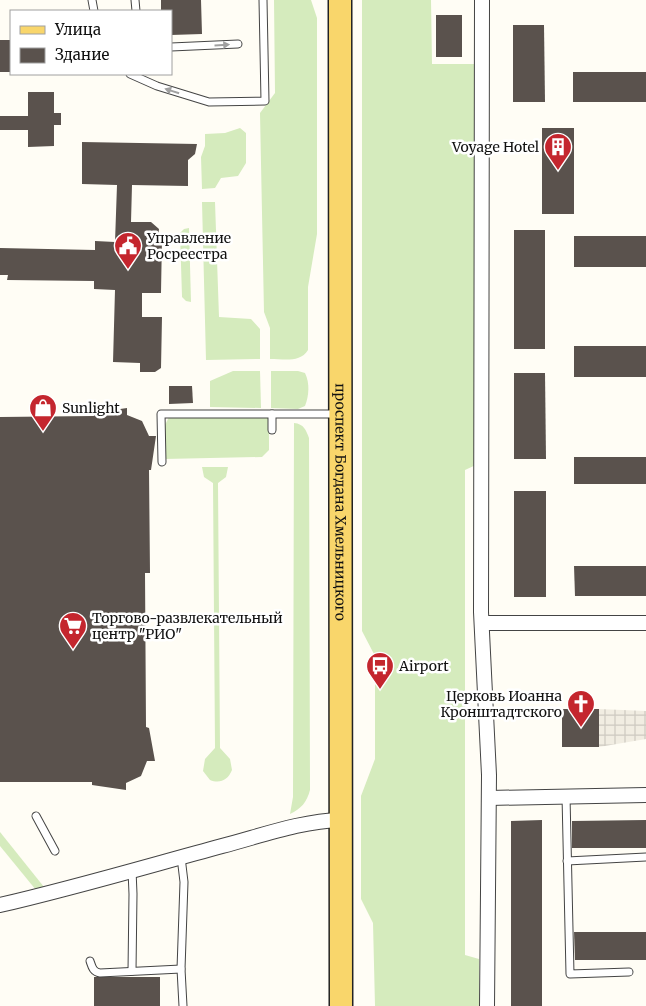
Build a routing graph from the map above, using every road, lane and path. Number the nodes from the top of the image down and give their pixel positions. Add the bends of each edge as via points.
1 (263, 0) edge
2 (340, 0) edge
3 (482, 0) edge
4 (238, 44) dead end
5 (172, 47) edge
6 (132, 75) edge
7 (272, 414) junction
8 (341, 414) junction
9 (272, 430) dead end
10 (162, 462) dead end
11 (483, 623) junction
12 (646, 623) edge
13 (566, 795) junction
14 (646, 795) edge
15 (489, 798) junction
16 (36, 816) dead end
17 (341, 820) junction
18 (55, 850) dead end
19 (180, 857) junction
20 (646, 857) edge
21 (567, 861) junction
22 (132, 870) junction
23 (0, 905) edge
24 (90, 961) dead end
25 (181, 969) junction
26 (132, 972) junction
27 (629, 972) dead end
28 (183, 1006) edge
29 (341, 1006) edge
30 (487, 1006) edge

1 -> 6 lane via 265,101 208,102
2 - 8 main road, проспект Богдана Хмельницкого
3 - 11 street
5 -> 4 lane
7 - 8 lane
7 - 9 lane
7 - 10 lane via 161,414
8 - 17 main road, проспект Богдана Хмельницкого
11 - 12 street
11 - 15 street
13 - 14 street
13 - 15 street
13 - 21 lane
15 - 30 street
16 - 18 lane
17 - 19 street via 292,827
17 - 29 main road, проспект Богдана Хмельницкого
19 - 22 street
19 - 25 lane via 184,882
20 - 21 lane
21 - 27 lane via 570,974
22 - 23 street
22 - 26 lane
24 - 26 lane via 96,972
25 - 26 lane
25 - 28 lane

